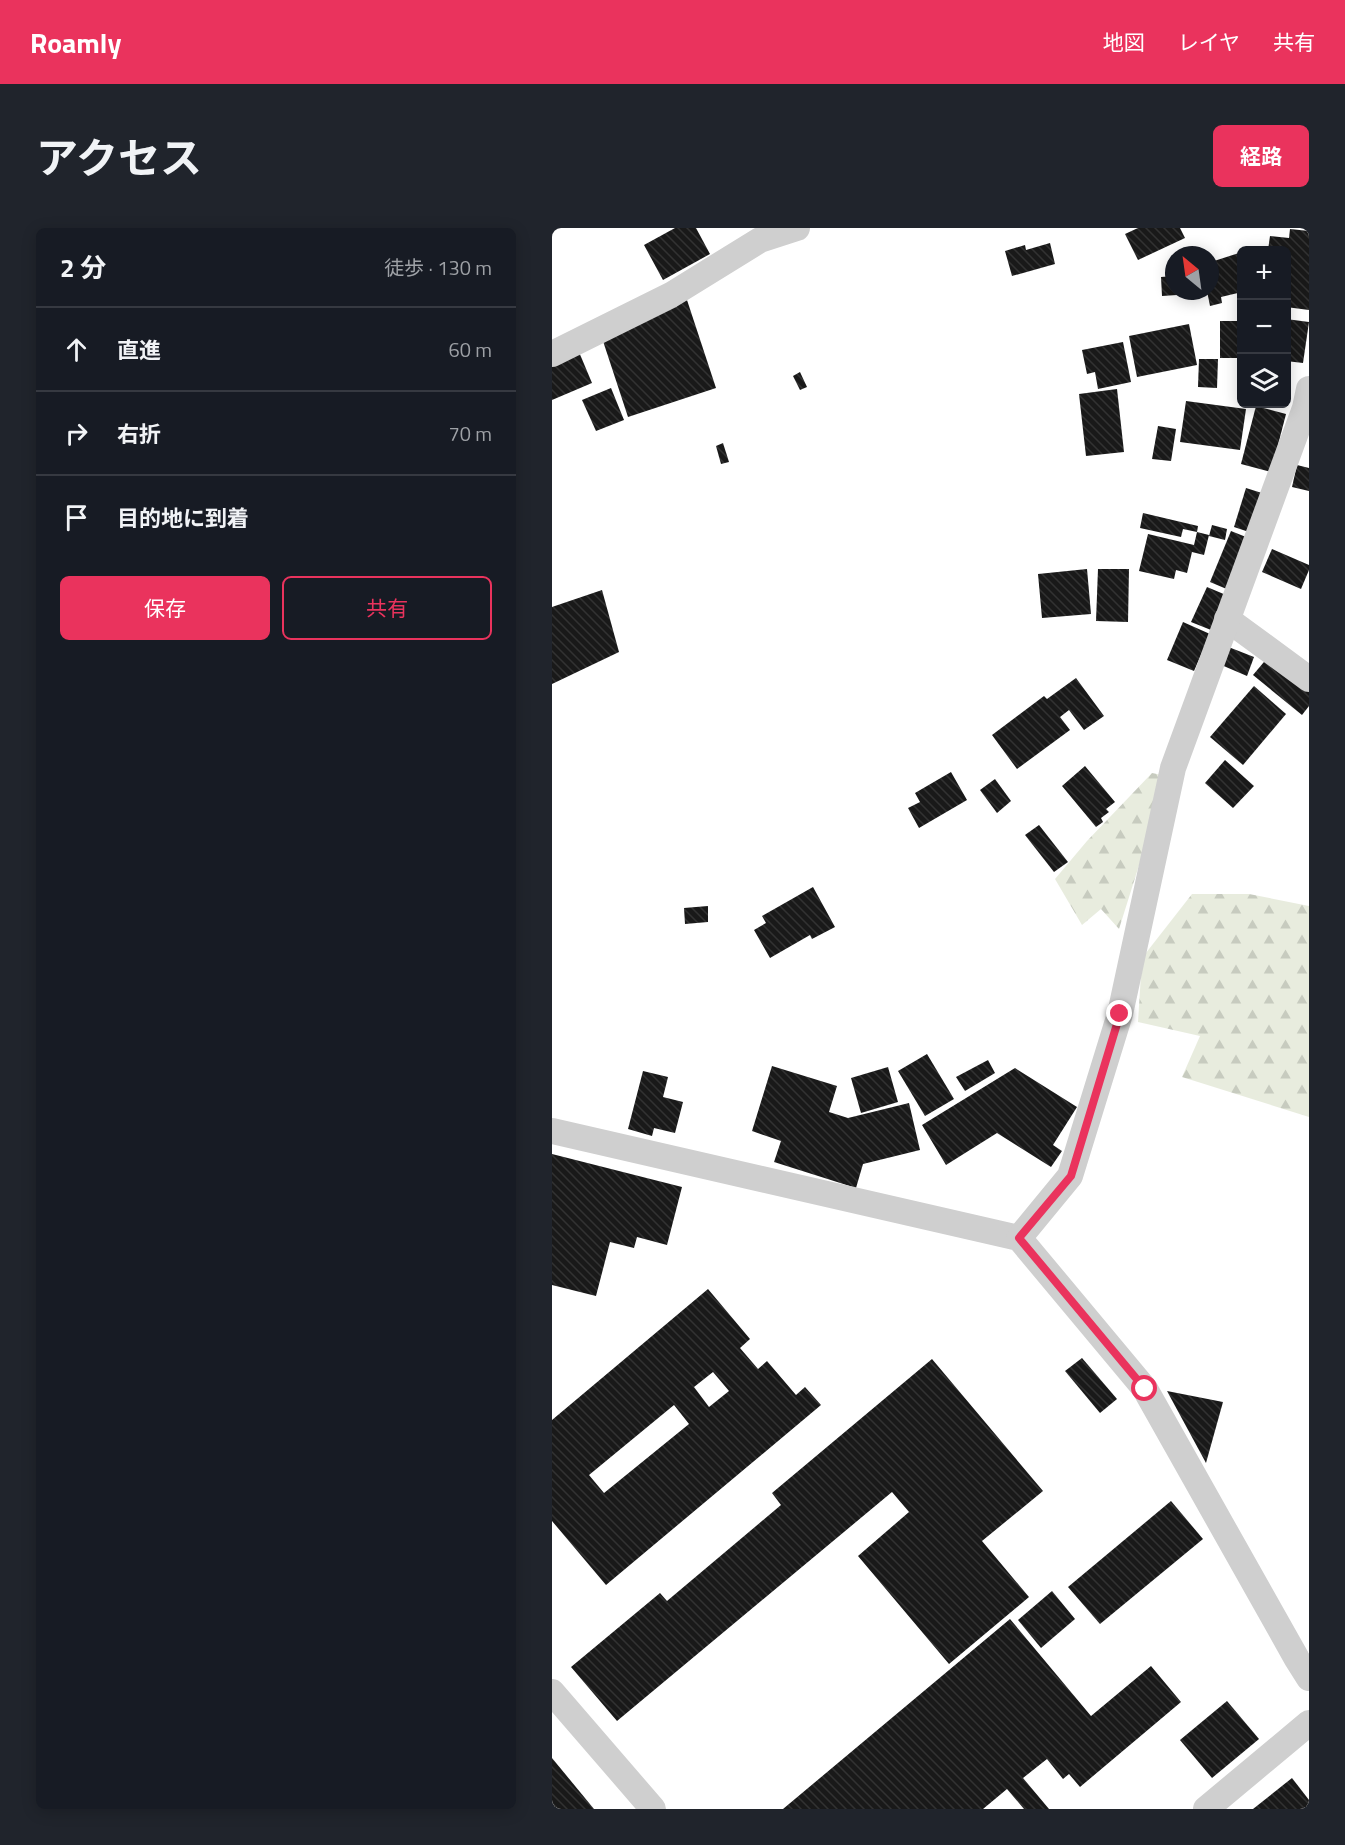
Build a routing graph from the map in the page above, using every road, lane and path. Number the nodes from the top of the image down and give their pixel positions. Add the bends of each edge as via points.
1 (797, 228) edge
2 (756, 234) edge
3 (552, 354) edge
4 (1309, 389) edge
5 (1227, 619) junction
6 (1309, 679) edge
7 (552, 1131) edge
8 (1019, 1238) junction
9 (1309, 1678) edge
10 (552, 1692) edge
11 (1309, 1723) edge
12 (652, 1809) edge
13 (1206, 1809) edge

1 - 2 street
2 - 3 street via 671,295
4 - 5 street
5 - 6 street
5 - 8 street via 1173,768 1120,1014 1071,1176
7 - 8 street
8 - 9 street via 1145,1389
10 - 12 street
11 - 13 street

